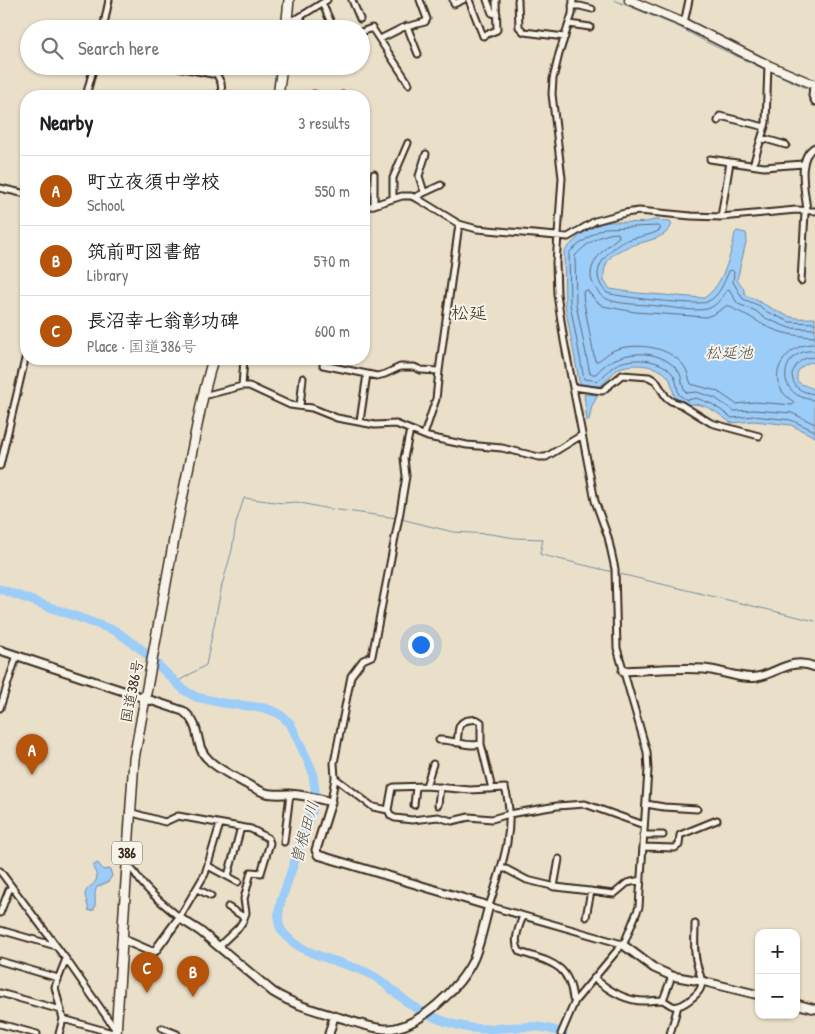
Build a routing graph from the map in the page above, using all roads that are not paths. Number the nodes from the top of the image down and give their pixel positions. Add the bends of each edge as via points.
1 (110, 0) edge
2 (289, 0) edge
3 (352, 0) edge
4 (420, 0) edge
5 (453, 0) edge
6 (463, 0) edge
7 (468, 0) edge
8 (487, 0) edge
9 (496, 0) edge
10 (518, 0) edge
11 (573, 0) edge
12 (629, 0) edge
13 (689, 0) edge
14 (324, 1) edge
15 (572, 6) junction
16 (592, 9) dead end
17 (497, 14) junction
18 (300, 17) junction
19 (360, 19) dead end
20 (105, 20) edge
21 (287, 20) edge
22 (295, 20) edge
23 (302, 20) edge
24 (331, 20) edge
25 (684, 23) junction
26 (569, 24) junction
27 (407, 26) junction
28 (590, 27) dead end
29 (370, 29) edge
30 (565, 37) junction
31 (380, 39) junction
32 (418, 54) dead end
33 (768, 65) junction
34 (92, 75) edge
35 (218, 75) edge
36 (281, 75) edge
37 (410, 84) dead end
38 (814, 85) edge
39 (88, 90) edge
40 (222, 90) edge
41 (279, 90) edge
42 (815, 102) edge
43 (718, 121) dead end
44 (765, 127) junction
45 (762, 138) junction
46 (408, 143) dead end
47 (786, 146) dead end
48 (815, 147) edge
49 (426, 154) dead end
50 (710, 158) dead end
51 (730, 162) junction
52 (803, 164) junction
53 (753, 165) junction
54 (374, 174) dead end
55 (441, 185) dead end
56 (0, 188) edge
57 (424, 192) junction
58 (20, 193) edge
59 (415, 197) junction
60 (393, 198) junction
61 (374, 205) junction
62 (370, 206) edge
63 (807, 210) junction
64 (815, 211) edge
65 (721, 217) junction
66 (459, 224) junction
67 (558, 236) junction
68 (801, 281) dead end
69 (24, 365) edge
70 (211, 365) edge
71 (244, 365) edge
72 (323, 365) edge
73 (439, 371) junction
74 (367, 374) junction
75 (303, 378) dead end
76 (242, 386) junction
77 (573, 387) junction
78 (203, 396) junction
79 (300, 406) junction
80 (360, 421) junction
81 (410, 430) junction
82 (424, 435) junction
83 (582, 435) junction
84 (759, 436) dead end
85 (0, 466) edge
86 (0, 650) edge
87 (17, 655) junction
88 (815, 667) edge
89 (623, 671) junction
90 (144, 699) junction
91 (0, 708) edge
92 (439, 740) dead end
93 (457, 743) junction
94 (481, 744) junction
95 (433, 764) dead end
96 (335, 778) junction
97 (426, 786) junction
98 (416, 787) junction
99 (440, 787) junction
100 (492, 789) junction
101 (290, 794) junction
102 (328, 801) junction
103 (646, 804) junction
104 (414, 805) dead end
105 (438, 805) dead end
106 (697, 809) dead end
107 (388, 810) junction
108 (129, 812) junction
109 (509, 814) junction
110 (717, 820) dead end
111 (220, 824) junction
112 (644, 826) junction
113 (241, 827) junction
114 (644, 835) junction
115 (663, 835) dead end
116 (284, 842) dead end
117 (643, 847) junction
118 (560, 859) dead end
119 (126, 866) junction
120 (208, 866) junction
121 (501, 869) junction
122 (0, 871) edge
123 (228, 876) junction
124 (641, 880) junction
125 (238, 882) dead end
126 (12, 887) junction
127 (554, 887) junction
128 (197, 888) junction
129 (591, 891) junction
130 (211, 896) dead end
131 (489, 906) junction
132 (228, 907) dead end
133 (0, 913) edge
134 (523, 916) junction
135 (586, 917) dead end
136 (180, 918) junction
137 (244, 918) junction
138 (696, 924) dead end
139 (0, 930) edge
140 (122, 939) junction
141 (622, 944) junction
142 (56, 946) junction
143 (219, 946) junction
144 (66, 959) junction
145 (0, 961) edge
146 (672, 976) junction
147 (58, 978) junction
148 (594, 978) junction
149 (702, 981) junction
150 (0, 993) edge
151 (755, 994) edge
152 (575, 1000) junction
153 (663, 1000) junction
154 (800, 1005) edge
155 (678, 1006) junction
156 (815, 1009) edge
157 (61, 1010) junction
158 (334, 1016) junction
159 (63, 1019) junction
160 (0, 1024) edge
161 (162, 1028) dead end
162 (116, 1032) edge
163 (37, 1034) edge
164 (59, 1034) edge
165 (177, 1034) edge
166 (329, 1034) edge
167 (561, 1034) edge
168 (670, 1034) edge

1 - 20 street
2 - 21 highway
3 - 19 street
4 - 27 street via 427,19
5 - 6 street via 454,4
7 - 17 street via 483,36 497,30
8 - 17 street via 492,14
9 - 17 street
10 - 30 street via 519,27 524,32
11 - 15 street
12 - 25 main road
13 - 25 street
14 - 18 street
14 - 24 street
15 - 16 street
15 - 26 street
18 - 22 street
18 - 23 street
25 - 33 main road
26 - 28 street
26 - 30 street
27 - 31 street
27 - 32 street
29 - 31 street
30 - 67 street via 552,94 562,178
31 - 37 street
33 - 38 main road
33 - 44 street
34 - 39 street
35 - 40 street
36 - 41 highway
38 - 42 street via 812,96
43 - 44 street via 720,116
44 - 45 street
45 - 47 street
45 - 53 street
46 - 60 street via 393,178
48 - 52 street via 810,149
49 - 57 street via 419,176
50 - 51 street
51 - 53 street
51 - 65 street
52 - 53 street
52 - 63 street
54 - 61 street
55 - 57 street
56 - 58 street
57 - 59 street
59 - 60 street
59 - 66 street
60 - 61 street
61 - 62 street
63 - 64 street
63 - 65 street
63 - 68 street
65 - 67 street via 639,211 595,221 568,237
66 - 67 street
66 - 73 street
67 - 77 street via 557,294
69 - 85 street
70 - 78 highway, 国道386号 / 386
71 - 76 street
72 - 74 street
73 - 74 street via 400,367 377,376
73 - 82 street via 436,399
74 - 80 street
75 - 79 street
76 - 78 street
76 - 79 street
77 - 83 street
77 - 84 street via 602,391 622,375 649,377 656,381 671,402 711,423
78 - 90 highway, 国道386号 / 386
79 - 80 street via 336,418
80 - 81 street via 375,425 396,424
81 - 82 street
81 - 96 street via 404,458 406,476 400,512 372,656 363,660 351,676 334,763
82 - 83 street via 539,457 546,457
83 - 89 street via 615,568 617,648
86 - 87 street
87 - 90 street
87 - 91 street
88 - 89 street via 799,663 786,665 751,677 703,669
89 - 103 street via 647,752
90 - 101 street via 183,711 190,717 195,723 202,752 216,766 266,793
90 - 108 highway, 国道386号 / 386
92 - 93 street
93 - 94 street via 463,746
93 - 94 street via 462,721 476,719 481,722
94 - 100 street
95 - 97 street
96 - 102 street
96 - 107 street via 373,807
97 - 98 street
97 - 99 street
98 - 104 street
98 - 107 street via 392,788
99 - 100 street
99 - 105 street
100 - 109 street via 504,788
101 - 102 street
101 - 116 street
102 - 131 street via 316,850 318,856
103 - 106 street
103 - 112 street
107 - 109 street via 395,818 412,820 438,816 452,822 469,817 492,819
108 - 111 street via 165,822 178,816
108 - 119 highway, 国道386号 / 386
109 - 112 street via 585,804
109 - 121 street
110 - 117 street via 680,835 679,845 675,848
111 - 113 street
111 - 120 street
112 - 114 street
113 - 123 street
113 - 137 street via 251,828 268,838 270,843 261,873 251,872 244,899
114 - 115 street
114 - 117 street
117 - 124 street
118 - 127 street
119 - 136 street
119 - 140 highway, 国道386号 / 386
120 - 123 street
120 - 128 street
121 - 127 street
121 - 131 street
122 - 126 street
123 - 125 street
124 - 129 street via 627,884 614,894
124 - 141 street via 639,907
126 - 133 street
126 - 142 street
127 - 129 street
128 - 130 street
128 - 136 street
129 - 135 street
131 - 134 street
131 - 158 street via 474,958 457,984 420,1018 401,1027 386,1029
132 - 137 street
134 - 141 street
134 - 152 street via 516,944 518,949 560,967
136 - 140 street via 155,951
136 - 143 street
137 - 143 street
138 - 149 street via 695,958
139 - 142 street
140 - 162 highway, 国道386号 / 386
141 - 146 street via 654,968
141 - 148 street
142 - 144 street
143 - 158 street via 273,992
144 - 147 street
144 - 162 street
145 - 147 street
146 - 149 street
146 - 153 street
147 - 157 street via 55,987
148 - 152 street
148 - 153 street via 614,993 633,1000
149 - 151 street
149 - 155 street via 699,992
150 - 157 street
152 - 167 street
153 - 155 street
154 - 156 street
155 - 168 street
157 - 159 street
158 - 166 street
159 - 162 street
159 - 164 street
160 - 163 street
161 - 165 street

